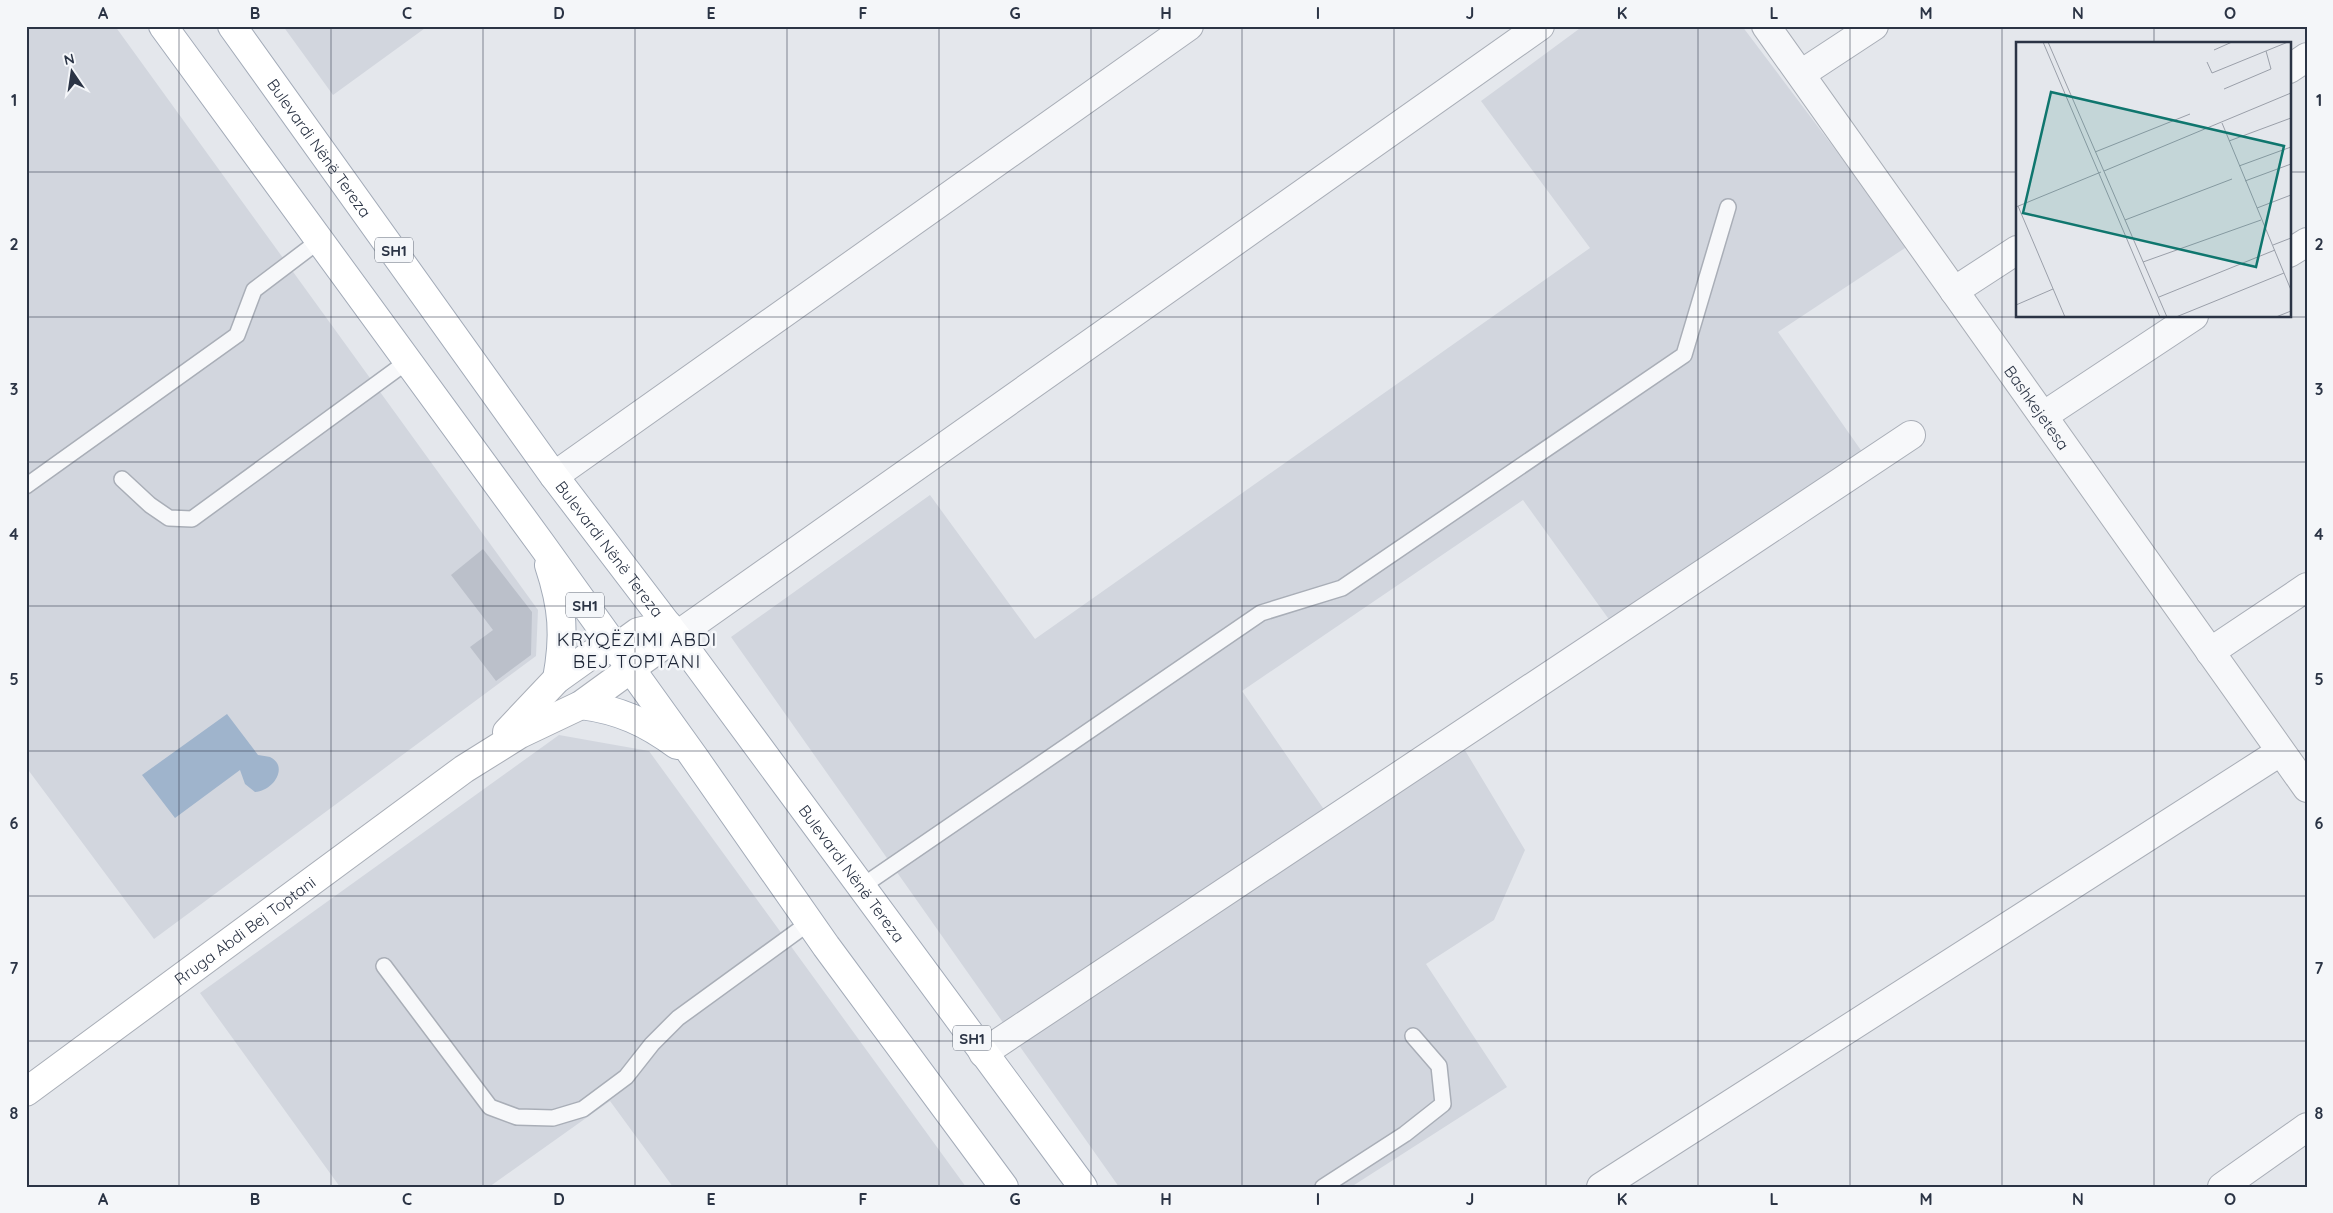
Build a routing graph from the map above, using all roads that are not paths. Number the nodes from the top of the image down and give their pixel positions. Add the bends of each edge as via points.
1 (163, 26) edge
2 (232, 26) edge
3 (1189, 26) edge
4 (1540, 26) edge
5 (1766, 26) edge
6 (1874, 26) edge
7 (2307, 57) edge
8 (2290, 68) edge
9 (1801, 74) junction
10 (1728, 208) dead end
11 (320, 240) junction
12 (2307, 242) edge
13 (2016, 251) edge
14 (2290, 252) edge
15 (1954, 291) junction
16 (2191, 318) edge
17 (408, 361) junction
18 (2043, 416) junction
19 (1911, 434) dead end
20 (554, 476) junction
21 (122, 479) dead end
22 (26, 486) edge
23 (542, 545) junction
24 (2307, 587) edge
25 (672, 631) junction
26 (2210, 652) junction
27 (623, 659) junction
28 (557, 679) junction
29 (581, 706) junction
30 (2280, 752) junction
31 (694, 757) junction
32 (464, 769) junction
33 (2307, 788) edge
34 (861, 887) junction
35 (810, 922) junction
36 (384, 966) dead end
37 (1413, 1036) dead end
38 (983, 1053) junction
39 (26, 1092) edge
40 (2307, 1127) edge
41 (1004, 1187) edge
42 (1083, 1187) edge
43 (1323, 1187) edge
44 (1601, 1187) edge
45 (2222, 1187) edge

1 - 11 main road, SH1
2 - 20 main road, Bulevardi Nënë Tereza / SH1
3 - 20 street
4 - 25 street via 707,614
5 - 9 street, Bashkejetesa
6 - 9 street
7 - 8 street
9 - 15 street, Bashkejetesa
10 - 34 lane via 1684,355 1342,588 1260,613
11 - 17 main road, SH1
11 - 22 lane via 254,290 237,335
12 - 14 street
13 - 15 street
15 - 18 street, Bashkejetesa
16 - 18 street
17 - 21 lane via 192,519 169,518
17 - 23 main road, SH1
18 - 26 street, Bashkejetesa
19 - 38 street
20 - 25 main road, Bulevardi Nënë Tereza / SH1
23 - 27 main road, SH1
23 - 28 main road via 557,590 564,635
24 - 26 street
25 - 27 main road via 638,632
25 - 34 main road, Bulevardi Nënë Tereza / SH1
26 - 30 street, Bashkejetesa
27 - 28 main road, Rruga Abdi Bej Toptani via 592,654
27 - 29 main road, Rruga Abdi Bej Toptani
27 - 31 main road, SH1
28 - 32 main road, Rruga Abdi Bej Toptani via 514,726
29 - 31 main road via 607,709 637,719
29 - 32 main road, Rruga Abdi Bej Toptani via 520,734
30 - 33 street, Bashkejetesa
30 - 44 street
31 - 35 main road, SH1
32 - 39 main road, Rruga Abdi Bej Toptani
34 - 38 main road, Bulevardi Nënë Tereza / SH1
35 - 36 lane via 678,1018 626,1077 583,1109 553,1118 517,1117 490,1107
35 - 41 main road, SH1
37 - 43 lane via 1439,1066 1443,1104 1405,1134
38 - 42 main road, Bulevardi Nënë Tereza / SH1
40 - 45 street

